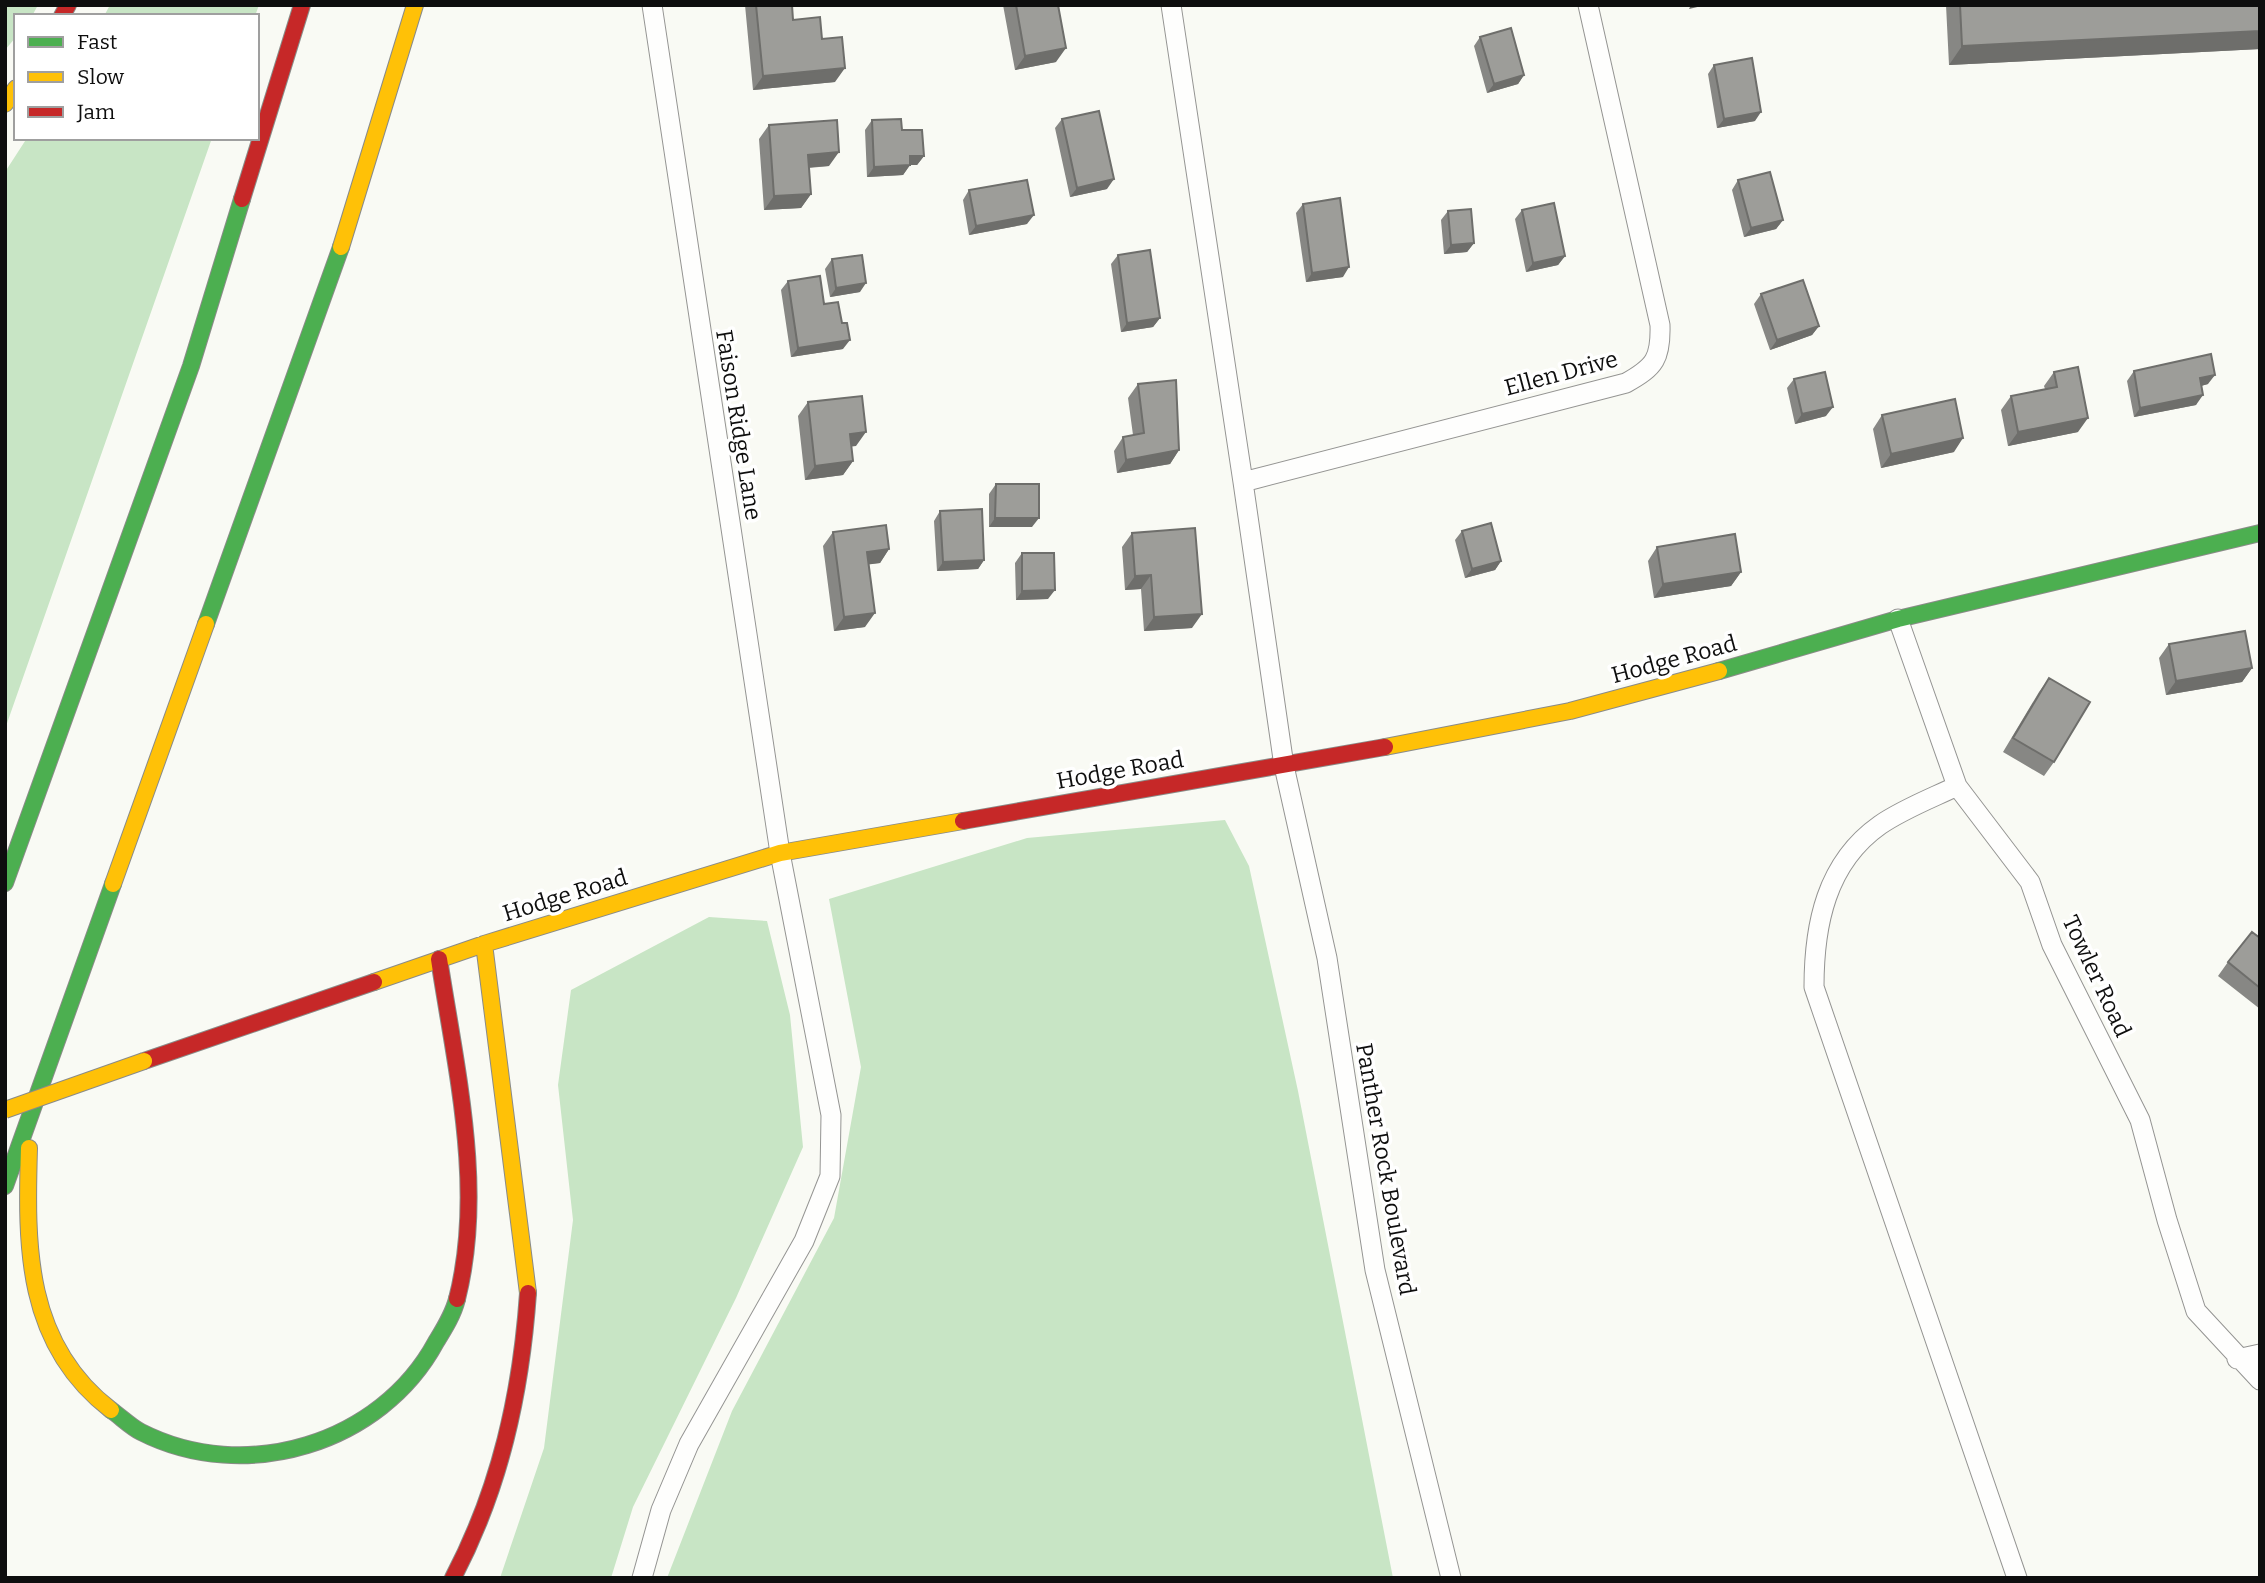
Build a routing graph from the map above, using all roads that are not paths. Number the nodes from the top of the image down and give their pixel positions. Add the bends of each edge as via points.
1 (302, 5) edge
2 (415, 5) edge
3 (652, 5) edge
4 (1171, 5) edge
5 (1588, 5) edge
6 (1243, 482) junction
7 (2260, 533) edge
8 (1898, 619) junction
9 (1284, 766) junction
10 (1957, 786) junction
11 (780, 853) junction
12 (5, 883) edge
13 (484, 944) junction
14 (439, 959) junction
15 (5, 1110) edge
16 (30, 1114) junction
17 (5, 1186) edge
18 (2260, 1354) edge
19 (2237, 1359) junction
20 (2260, 1380) edge
21 (453, 1578) edge
22 (642, 1578) edge
23 (1451, 1578) edge
24 (2017, 1578) edge

1 - 12 main road via 191,366
2 - 16 main road via 339,253
3 - 11 street, Faison Ridge Lane
4 - 6 street
5 - 6 street, Ellen Drive via 1660,325 1661,350 1647,371 1626,383
6 - 9 street
7 - 8 main road, Hodge Road
8 - 9 main road, Hodge Road via 1570,710
8 - 10 street, Towler Road
9 - 11 main road, Hodge Road
9 - 23 street, Panther Rock Boulevard via 1327,958 1376,1270
10 - 19 street, Towler Road via 2030,882 2052,945 2140,1119 2196,1311
10 - 24 street via 1880,825 1843,859 1822,906 1814,987
11 - 13 main road, Hodge Road
11 - 22 street, Faison Ridge Lane via 831,1115 830,1176 804,1241 689,1444 661,1510
13 - 14 main road, Hodge Road
13 - 21 main road via 527,1272 528,1310 519,1394 500,1467
14 - 15 main road, Hodge Road, bridge
14 - 16 main road via 468,1201 465,1263 456,1306 422,1370 365,1423 332,1441 288,1455 247,1459 172,1445 103,1405 75,1375 51,1337 35,1296 27,1203
16 - 17 main road
18 - 19 street
19 - 20 street, Towler Road

